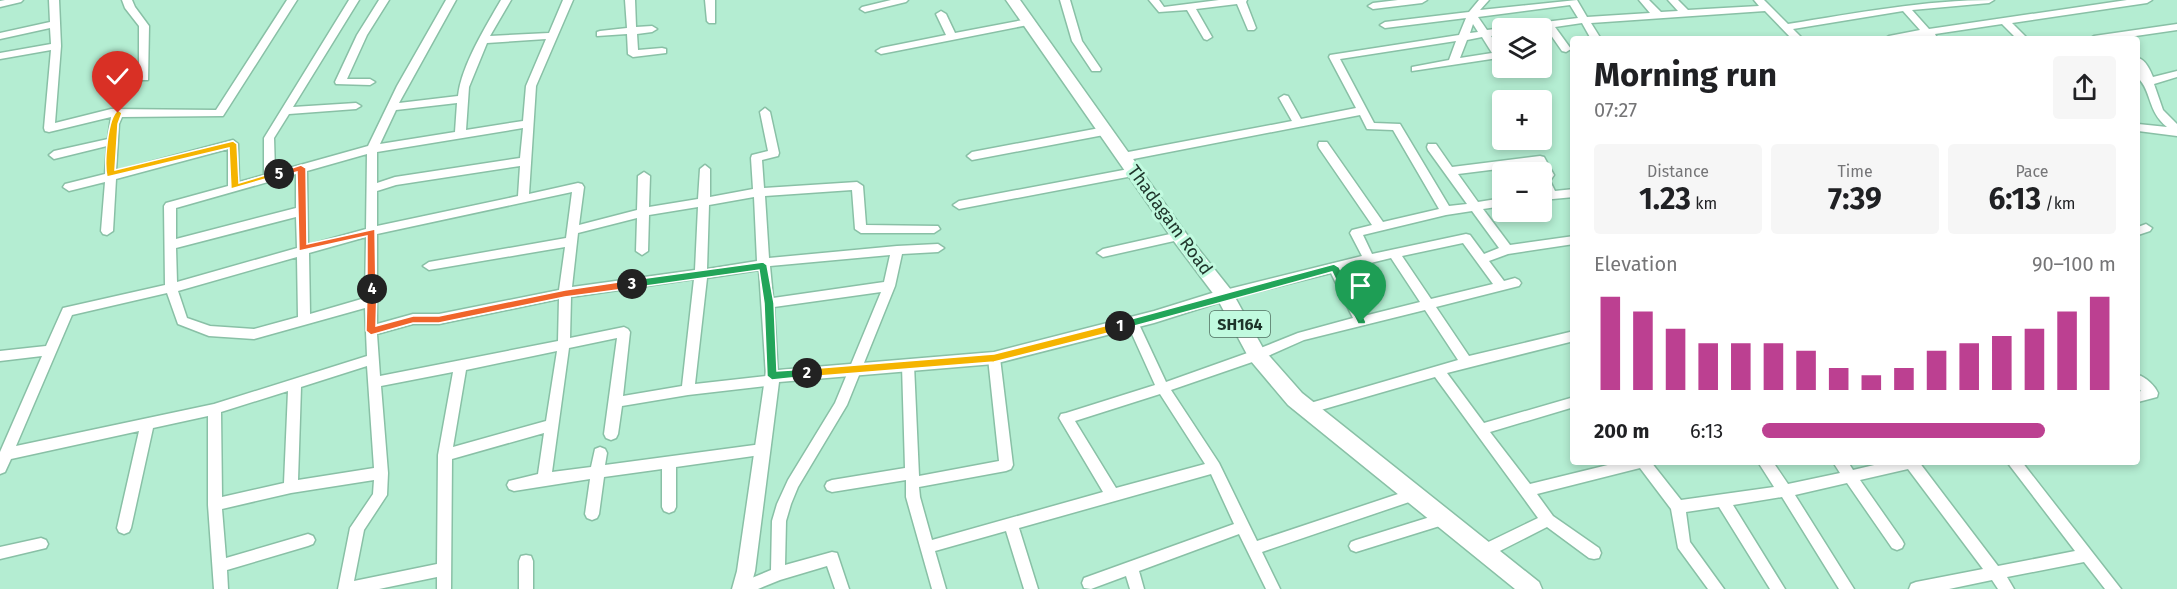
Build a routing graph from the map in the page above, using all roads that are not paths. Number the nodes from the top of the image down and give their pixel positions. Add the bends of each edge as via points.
1 (18, 0) edge
2 (54, 0) edge
3 (127, 0) edge
4 (292, 0) edge
5 (354, 0) edge
6 (384, 0) edge
7 (451, 0) edge
8 (506, 0) edge
9 (568, 0) edge
10 (630, 0) edge
11 (710, 0) edge
12 (903, 0) edge
13 (1013, 0) edge
14 (1065, 0) edge
15 (1154, 0) edge
16 (1240, 0) edge
17 (1422, 0) edge
18 (1484, 0) edge
19 (1644, 0) edge
20 (1673, 0) edge
21 (1707, 0) edge
22 (1740, 0) edge
23 (1759, 0) edge
24 (1989, 0) edge
25 (2147, 0) edge
26 (1573, 1) edge
27 (1210, 2) edge
28 (0, 4) edge
29 (1372, 6) dead end
30 (1190, 7) junction
31 (1767, 8) junction
32 (1905, 8) junction
33 (865, 9) dead end
34 (1746, 9) junction
35 (1717, 11) junction
36 (1685, 13) junction
37 (941, 14) dead end
38 (1657, 14) junction
39 (1472, 15) junction
40 (1585, 20) junction
41 (712, 21) dead end
42 (2004, 21) junction
43 (1028, 22) junction
44 (55, 24) junction
45 (1386, 25) dead end
46 (1552, 25) edge
47 (1786, 27) junction
48 (2177, 27) edge
49 (1251, 28) dead end
50 (652, 29) dead end
51 (1552, 29) edge
52 (631, 31) junction
53 (1492, 32) edge
54 (1484, 33) junction
55 (600, 34) dead end
56 (0, 36) edge
57 (552, 36) junction
58 (1464, 36) junction
59 (1594, 36) edge
60 (1795, 36) edge
61 (1931, 36) edge
62 (2020, 36) edge
63 (2125, 36) edge
64 (952, 37) junction
65 (1207, 37) dead end
66 (483, 40) junction
67 (56, 46) junction
68 (1566, 49) dead end
69 (662, 51) dead end
70 (881, 51) dead end
71 (0, 56) edge
72 (1453, 63) junction
73 (2140, 63) edge
74 (1096, 69) dead end
75 (1416, 69) dead end
76 (2177, 74) edge
77 (2140, 75) edge
78 (144, 78) dead end
79 (370, 82) dead end
80 (2148, 82) junction
81 (1284, 98) dead end
82 (463, 99) junction
83 (356, 106) dead end
84 (394, 106) junction
85 (284, 111) junction
86 (1361, 111) junction
87 (765, 112) dead end
88 (118, 113) junction
89 (528, 124) junction
90 (1299, 124) junction
91 (2140, 128) edge
92 (1105, 131) junction
93 (2177, 131) edge
94 (460, 133) junction
95 (113, 141) junction
96 (1323, 145) dead end
97 (1432, 147) dead end
98 (372, 148) junction
99 (54, 155) dead end
100 (972, 156) dead end
101 (526, 161) junction
102 (1524, 162) edge
103 (1541, 162) edge
104 (1129, 164) junction
105 (1492, 166) edge
106 (301, 168) junction
107 (705, 169) dead end
108 (1451, 171) junction
109 (111, 175) junction
110 (644, 176) dead end
111 (270, 177) junction
112 (69, 187) dead end
113 (234, 187) junction
114 (372, 188) junction
115 (759, 192) junction
116 (1570, 193) edge
117 (1552, 195) edge
118 (523, 199) junction
119 (706, 202) junction
120 (1492, 204) edge
121 (959, 205) dead end
122 (1476, 206) junction
123 (302, 211) junction
124 (1446, 211) junction
125 (645, 212) junction
126 (1380, 227) junction
127 (934, 229) dead end
128 (107, 231) dead end
129 (372, 231) junction
130 (573, 236) junction
131 (1179, 236) junction
132 (1570, 241) edge
133 (171, 245) junction
134 (938, 248) dead end
135 (303, 249) junction
136 (897, 250) junction
137 (1507, 250) junction
138 (642, 251) dead end
139 (1103, 253) dead end
140 (1394, 253) junction
141 (1369, 259) junction
142 (1481, 259) junction
143 (762, 264) junction
144 (429, 266) dead end
145 (1334, 267) junction
146 (701, 274) junction
147 (1515, 283) dead end
148 (889, 286) junction
149 (1501, 286) junction
150 (171, 288) junction
151 (565, 293) junction
152 (1225, 296) junction
153 (372, 301) junction
154 (769, 303) junction
155 (1426, 303) junction
156 (304, 321) junction
157 (1361, 322) junction
158 (1132, 323) junction
159 (371, 331) junction
160 (1570, 337) edge
161 (564, 343) junction
162 (50, 350) junction
163 (1257, 355) junction
164 (0, 356) edge
165 (994, 358) junction
166 (373, 359) junction
167 (1466, 362) junction
168 (908, 364) junction
169 (460, 366) junction
170 (854, 370) junction
171 (1438, 371) junction
172 (771, 379) junction
173 (375, 382) junction
174 (2140, 382) edge
175 (295, 386) junction
176 (1163, 388) junction
177 (688, 390) junction
178 (2140, 397) edge
179 (616, 402) junction
180 (1570, 403) edge
181 (214, 409) junction
182 (1307, 409) junction
183 (147, 423) junction
184 (553, 425) junction
185 (1480, 429) junction
186 (611, 434) dead end
187 (762, 450) junction
188 (600, 453) dead end
189 (6, 454) junction
190 (445, 455) junction
191 (669, 461) junction
192 (1631, 465) edge
193 (1645, 465) edge
194 (1768, 465) edge
195 (1842, 465) edge
196 (1898, 465) edge
197 (1913, 465) edge
198 (2016, 465) edge
199 (1214, 467) junction
200 (0, 468) edge
201 (597, 470) junction
202 (381, 473) junction
203 (1849, 476) junction
204 (912, 478) junction
205 (544, 479) junction
206 (514, 485) dead end
207 (832, 486) dead end
208 (291, 488) junction
209 (1527, 491) junction
210 (1785, 491) junction
211 (1112, 494) junction
212 (1413, 495) junction
213 (1723, 501) junction
214 (215, 505) junction
215 (669, 507) dead end
216 (1678, 507) junction
217 (592, 514) dead end
218 (1443, 519) junction
219 (1548, 520) junction
220 (1011, 524) junction
221 (1242, 527) junction
222 (124, 528) dead end
223 (308, 540) dead end
224 (41, 544) dead end
225 (1897, 544) dead end
226 (1356, 546) dead end
227 (928, 547) junction
228 (1252, 549) junction
229 (1483, 552) junction
230 (0, 553) edge
231 (1594, 553) dead end
232 (2086, 555) junction
233 (526, 561) dead end
234 (219, 566) junction
235 (1131, 567) junction
236 (445, 568) junction
237 (1995, 573) junction
238 (778, 574) junction
239 (1089, 582) dead end
240 (221, 589) edge
241 (346, 589) edge
242 (444, 589) edge
243 (526, 589) edge
244 (742, 589) edge
245 (842, 589) edge
246 (939, 589) edge
247 (1031, 589) edge
248 (1137, 589) edge
249 (1273, 589) edge
250 (1532, 589) edge
251 (1717, 589) edge
252 (1778, 589) edge
253 (1847, 589) edge
254 (1916, 589) edge
255 (2007, 589) edge
256 (2114, 589) edge

1 - 28 street
2 - 44 street
3 - 78 street via 144,26
4 - 88 street via 219,114
5 - 85 street
6 - 79 street via 340,82
7 - 84 street
8 - 66 street
9 - 57 street
10 - 52 street
11 - 41 street
12 - 33 street
13 - 43 main road, Thadagam Road / SH164
14 - 74 street via 1077,41
15 - 30 street via 1162,10
16 - 27 street
16 - 49 street
17 - 29 street
18 - 39 street
19 - 38 street
20 - 36 street
21 - 35 street
22 - 34 street
23 - 31 street
24 - 32 street
25 - 42 street
26 - 39 street
26 - 40 street
27 - 30 street
30 - 65 street
31 - 34 street
31 - 47 street
32 - 47 street
32 - 61 street
34 - 35 street
35 - 36 street
36 - 38 street
37 - 64 street
38 - 40 street
39 - 45 street
39 - 54 street
39 - 58 street
40 - 46 street
40 - 59 street
42 - 61 street
42 - 62 street
43 - 64 street
43 - 92 main road, Thadagam Road / SH164
44 - 56 street
44 - 67 street
47 - 60 street
48 - 63 street
50 - 52 street
51 - 68 street
52 - 55 street
52 - 69 street via 633,54
53 - 54 street
54 - 58 street
54 - 72 street via 1497,55
57 - 66 street
57 - 89 street via 531,86
58 - 72 street
58 - 86 street via 1334,57
64 - 70 street
66 - 82 street
67 - 71 street
67 - 88 street via 50,128
72 - 75 street
73 - 80 street
76 - 80 street
77 - 80 street
80 - 93 street via 2154,108
81 - 90 street
82 - 84 street
82 - 94 street
83 - 85 street
84 - 98 street
85 - 111 street via 269,138
86 - 90 street
86 - 124 street via 1371,126 1396,127
87 - 115 street via 774,153 756,158
88 - 95 street
89 - 94 street
89 - 101 street
90 - 104 street
91 - 93 street
92 - 100 street
92 - 104 main road, Thadagam Road / SH164
94 - 98 street
95 - 99 street
95 - 109 street
96 - 126 street
97 - 108 street
98 - 106 street
98 - 114 street
101 - 114 street
101 - 118 street
102 - 103 street
104 - 121 street
104 - 131 main road, Thadagam Road / SH164
105 - 108 street
106 - 111 street
106 - 123 street
107 - 119 street
108 - 122 street
109 - 112 street
109 - 113 street via 233,144
109 - 128 street
110 - 125 street
111 - 113 street
113 - 133 street via 170,206
114 - 129 street
115 - 119 street
115 - 127 street via 858,186 861,229
115 - 143 street
116 - 117 street
118 - 129 street
118 - 130 street via 578,187
119 - 125 street
119 - 146 street
120 - 122 street
122 - 124 street
122 - 137 street
123 - 133 street
123 - 135 street
124 - 126 street
125 - 130 street
125 - 138 street
126 - 141 street via 1356,233
129 - 135 street
129 - 153 street
130 - 144 street
130 - 151 street
131 - 139 street
131 - 152 main road, Thadagam Road / SH164
132 - 137 street
133 - 150 street
134 - 136 street
135 - 150 street
135 - 156 street
136 - 143 street
136 - 148 street
137 - 142 street
140 - 141 street
140 - 142 street via 1466,238
140 - 155 street
141 - 145 street
142 - 149 street
143 - 146 street
143 - 154 street
145 - 152 street
145 - 157 street
146 - 151 street
146 - 177 street
147 - 149 street
148 - 154 street
148 - 170 street
149 - 155 street
150 - 156 street via 182,321 209,331 254,334
150 - 162 street via 67,311
151 - 159 street
151 - 161 street
152 - 158 street
152 - 163 main road, Thadagam Road / SH164
153 - 156 street
153 - 159 street
154 - 172 street
155 - 157 street
155 - 167 street
157 - 163 street via 1302,336
158 - 165 street
158 - 176 street
159 - 166 street
160 - 167 street
161 - 169 street
161 - 179 street via 624,332
161 - 184 street
162 - 164 street
162 - 189 street
163 - 176 street
163 - 182 main road, Thadagam Road / SH164
165 - 168 street
165 - 204 street via 1005,465
166 - 173 street
166 - 175 street
167 - 171 street
168 - 170 street
168 - 204 street
169 - 173 street
169 - 190 street
170 - 172 street
170 - 238 street via 841,405 784,504 779,520
171 - 182 street
171 - 185 street
172 - 177 street
172 - 187 street
173 - 202 street
174 - 178 street via 2152,393
175 - 181 street
175 - 208 street
176 - 199 street
176 - 211 street via 1066,418
177 - 179 street
179 - 186 street
180 - 185 street
181 - 183 street
181 - 214 street
182 - 212 main road, Thadagam Road / SH164
183 - 189 street
183 - 222 street
184 - 190 street
184 - 205 street
185 - 209 street
187 - 191 street
187 - 244 street
188 - 201 street
189 - 200 street
190 - 236 street
191 - 201 street
191 - 215 street
192 - 209 street
193 - 216 street
194 - 210 street
195 - 203 street
196 - 203 street
197 - 237 street
198 - 232 street
199 - 211 street
199 - 221 street
201 - 205 street
201 - 217 street
202 - 208 street
202 - 241 street via 380,495 357,528
203 - 210 street
203 - 225 street
204 - 207 street
204 - 227 street via 913,497
205 - 206 street
208 - 214 street
209 - 219 street
210 - 213 street
210 - 253 street
211 - 220 street
212 - 218 main road, Thadagam Road / SH164
212 - 228 street
213 - 216 street
213 - 252 street
214 - 234 street
216 - 251 street via 1683,544
218 - 226 street
218 - 229 main road, Thadagam Road / SH164
219 - 229 street
219 - 231 street
220 - 227 street
220 - 247 street
221 - 228 street
221 - 235 street
223 - 234 street
224 - 230 street
227 - 246 street
228 - 249 street
229 - 250 main road, Thadagam Road / SH164
232 - 237 street
232 - 256 street
233 - 243 street
234 - 240 street
235 - 239 street
235 - 248 street
236 - 241 street
236 - 242 street
237 - 254 street
237 - 255 street
238 - 244 street
238 - 245 street via 832,558

